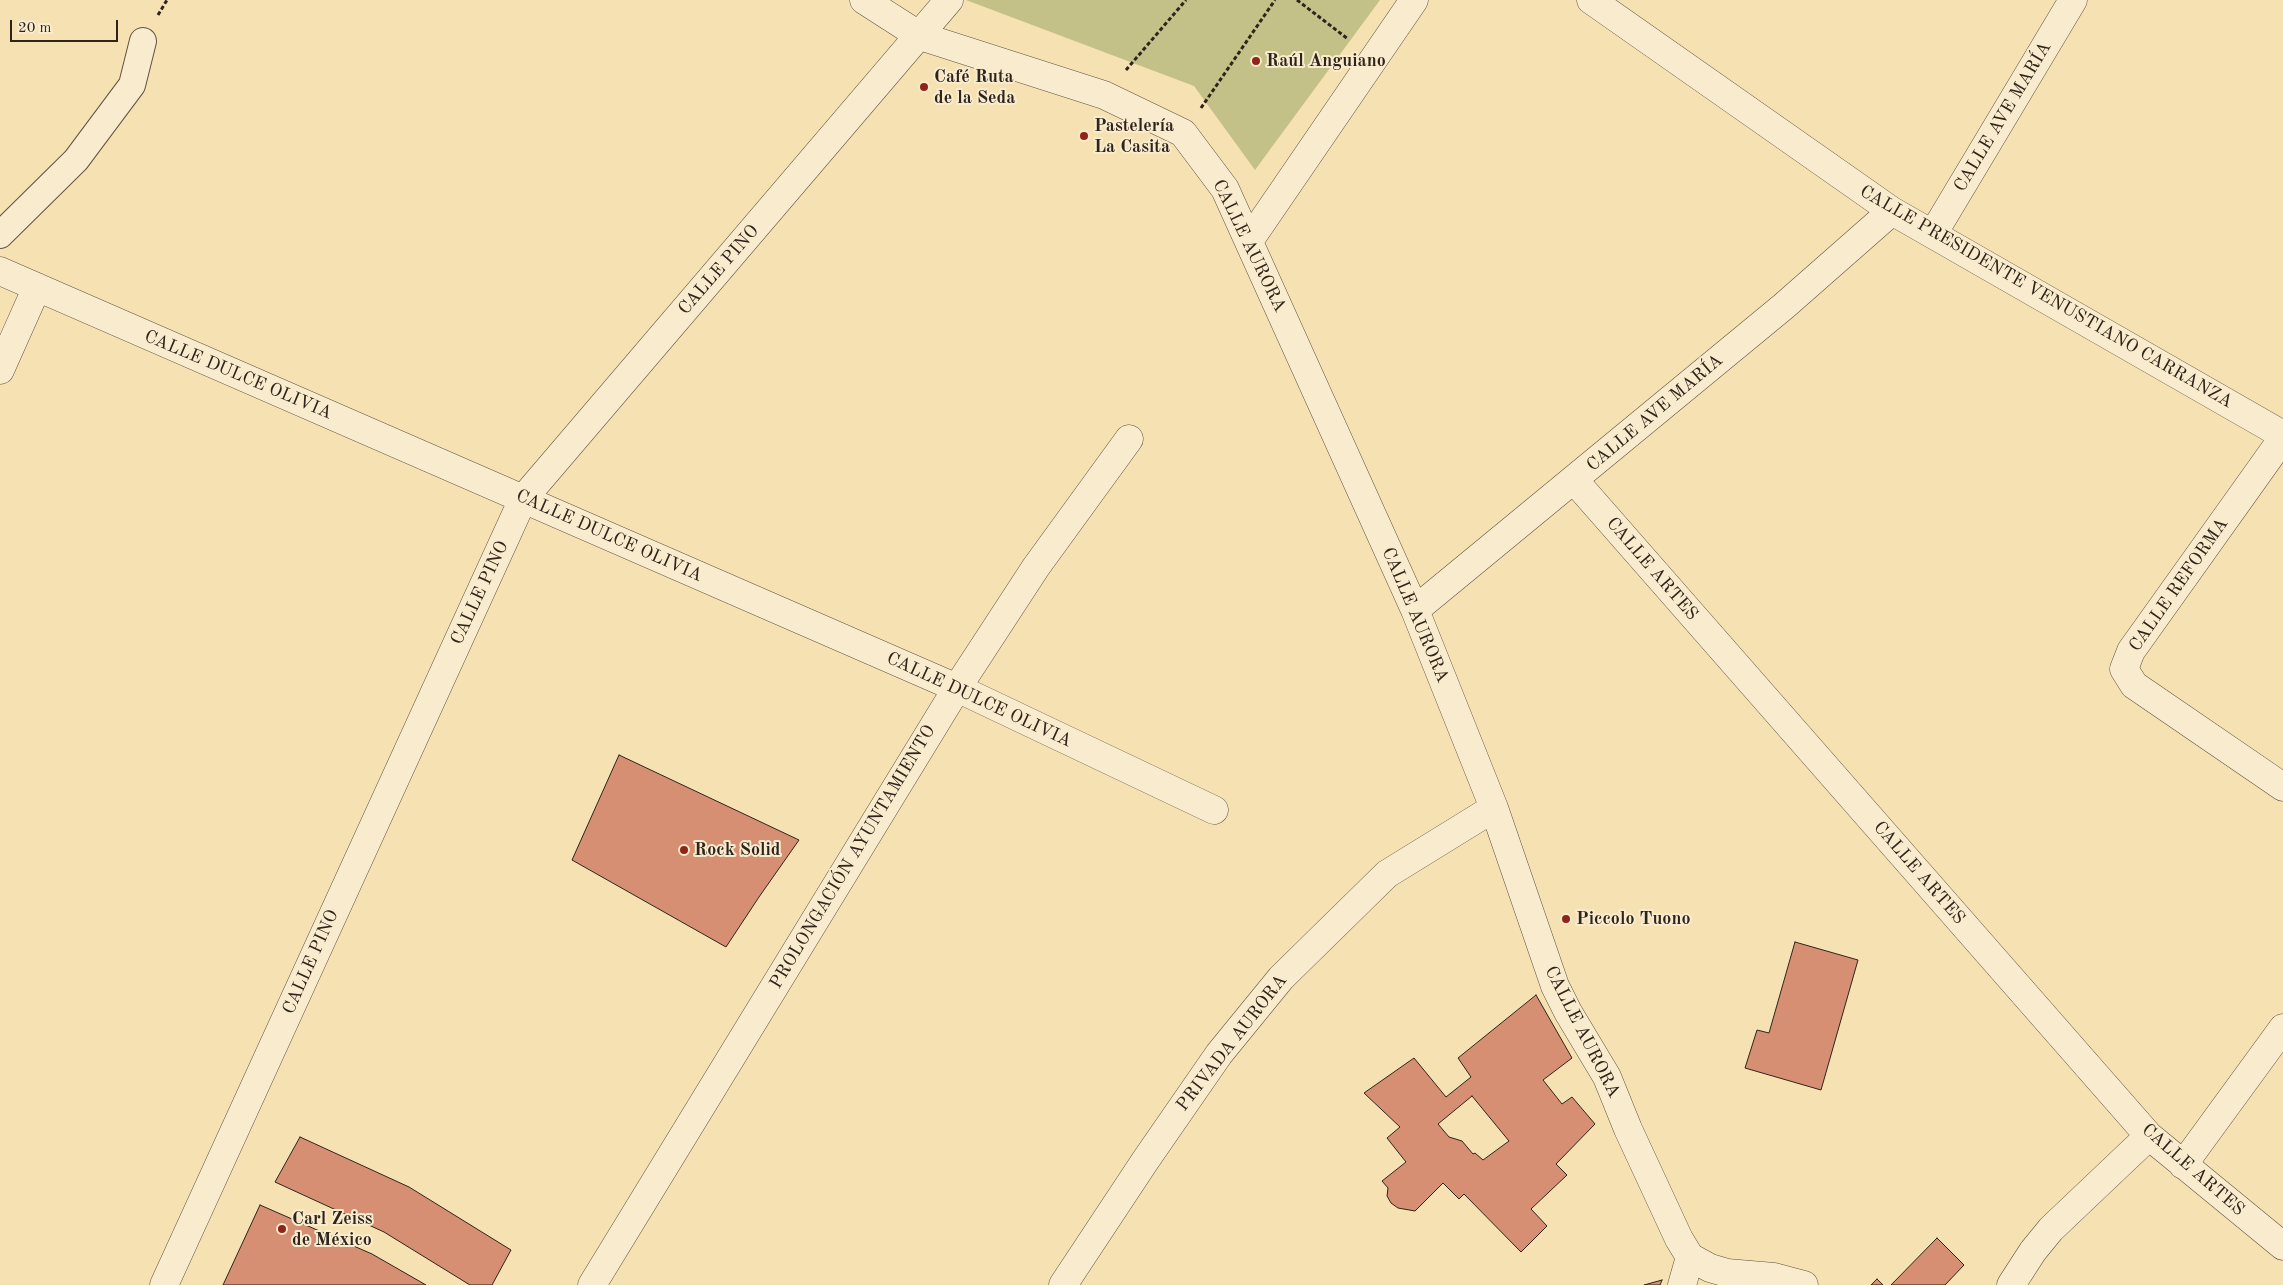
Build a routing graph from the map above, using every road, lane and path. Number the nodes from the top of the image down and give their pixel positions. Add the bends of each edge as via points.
1 (864, 0) edge
2 (949, 0) edge
3 (1186, 0) edge
4 (1275, 0) edge
5 (1297, 0) edge
6 (1414, 0) edge
7 (1591, 0) edge
8 (2072, 0) edge
9 (920, 36) junction
10 (143, 41) dead end
11 (1373, 58) junction
12 (1104, 95) junction
13 (1183, 133) junction
14 (1892, 211) junction
15 (1933, 234) junction
16 (0, 235) edge
17 (1249, 241) junction
18 (0, 271) edge
19 (37, 287) junction
20 (0, 370) edge
21 (2283, 436) edge
22 (1129, 439) dead end
23 (1574, 480) junction
24 (523, 499) junction
25 (1415, 610) junction
26 (957, 688) junction
27 (2283, 787) edge
28 (1494, 808) junction
29 (1214, 810) dead end
30 (2283, 1028) edge
31 (2149, 1136) junction
32 (2183, 1165) junction
33 (2283, 1246) edge
34 (1690, 1257) junction
35 (164, 1285) edge
36 (592, 1285) edge
37 (1063, 1285) edge
38 (1682, 1285) edge
39 (1804, 1285) edge
40 (2011, 1285) edge

1 - 9 street, CALLE AURORA
2 - 9 street, CALLE PINO
3 - 12 path
4 - 13 path
5 - 11 path
6 - 11 street
7 - 14 street, CALLE PRESIDENTE VENUSTIANO CARRANZA
8 - 15 street, CALLE AVE MARÍA
9 - 12 street, CALLE AURORA
9 - 24 street, CALLE PINO
10 - 16 street via 132,85 76,160
11 - 17 street
12 - 13 street, CALLE AURORA
13 - 17 street, CALLE AURORA via 1225,189
14 - 15 street, CALLE PRESIDENTE VENUSTIANO CARRANZA
14 - 23 street, CALLE AVE MARÍA via 1784,306
15 - 21 street, CALLE PRESIDENTE VENUSTIANO CARRANZA
17 - 25 street, CALLE AURORA
18 - 19 street, CALLE DULCE OLIVIA
19 - 20 street
19 - 24 street, CALLE DULCE OLIVIA
21 - 27 street, CALLE REFORMA via 2131,651 2124,669 2134,685
22 - 26 street, PROLONGACIÓN AYUNTAMIENTO via 1036,567
23 - 25 street, CALLE AVE MARÍA
23 - 31 street, CALLE ARTES
24 - 26 street, CALLE DULCE OLIVIA
24 - 35 street, CALLE PINO
25 - 28 street, CALLE AURORA
26 - 29 street, CALLE DULCE OLIVIA
26 - 36 street, PROLONGACIÓN AYUNTAMIENTO
28 - 34 street, CALLE AURORA via 1555,986 1607,1077 1663,1205
28 - 37 street, PRIVADA AURORA via 1386,874 1281,978 1219,1054
30 - 32 street
31 - 32 street, CALLE ARTES
31 - 40 street via 2051,1229
32 - 33 street, CALLE ARTES
34 - 38 street
34 - 39 street via 1727,1273 1774,1277

